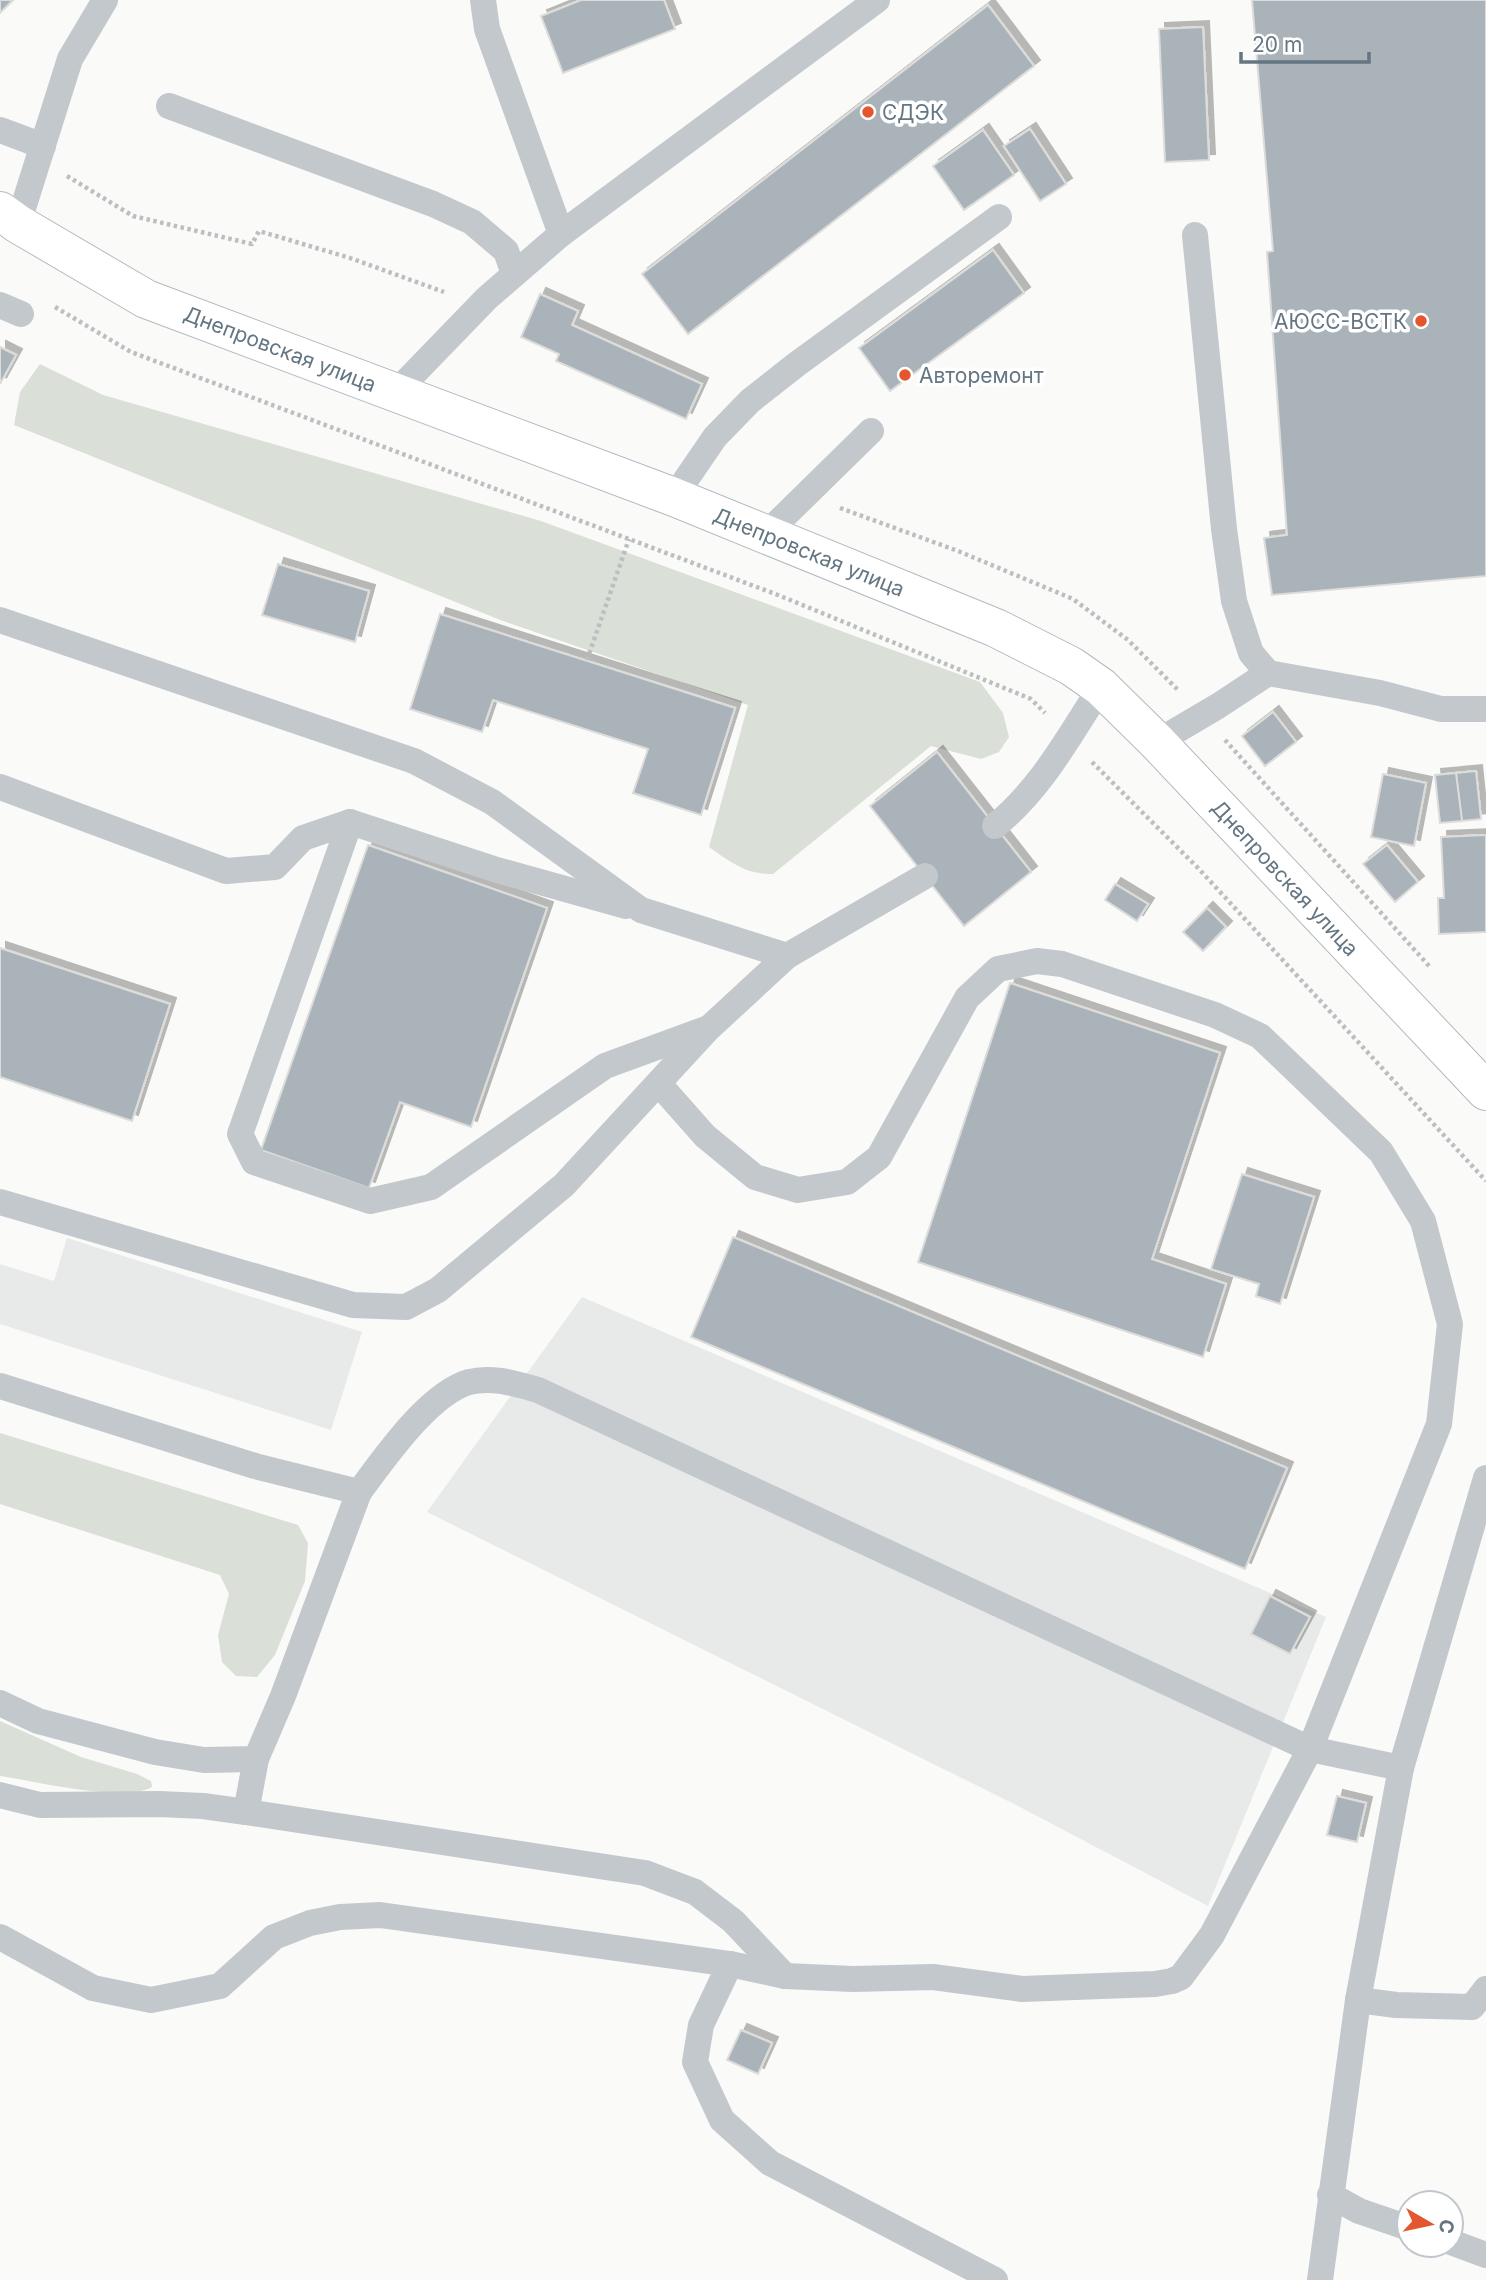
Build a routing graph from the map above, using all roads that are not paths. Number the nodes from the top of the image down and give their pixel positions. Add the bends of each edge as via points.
1 (105, 0) edge
2 (483, 0) edge
3 (877, 0) edge
4 (169, 106) dead end
5 (0, 130) edge
6 (41, 152) junction
7 (9, 217) edge
8 (999, 217) dead end
9 (561, 234) junction
10 (1195, 235) dead end
11 (514, 274) junction
12 (396, 393) junction
13 (871, 431) dead end
14 (674, 497) junction
15 (766, 534) junction
16 (0, 620) edge
17 (1268, 673) junction
18 (1101, 687) junction
19 (1486, 709) edge
20 (1157, 742) junction
21 (0, 787) edge
22 (350, 822) junction
23 (995, 826) dead end
24 (925, 876) dead end
25 (641, 909) junction
26 (787, 956) junction
27 (708, 1029) junction
28 (659, 1084) junction
29 (1486, 1091) edge
30 (0, 1202) edge
31 (0, 1386) edge
32 (1486, 1478) edge
33 (359, 1492) junction
34 (0, 1703) edge
35 (1310, 1749) junction
36 (256, 1759) junction
37 (1401, 1768) junction
38 (0, 1795) edge
39 (246, 1812) junction
40 (0, 1937) edge
41 (730, 1964) junction
42 (785, 1976) junction
43 (1486, 1989) edge
44 (1359, 2000) junction
45 (1331, 2195) junction
46 (1395, 2223) edge
47 (1465, 2247) edge
48 (1486, 2255) edge
49 (995, 2280) edge
50 (1320, 2280) edge

1 - 6 lane via 70,59
2 - 9 lane via 486,29
3 - 9 lane
4 - 11 lane via 472,222 506,251
5 - 6 lane
6 - 7 lane
7 - 12 main road, Днепровская улица via 146,299
8 - 14 lane via 750,401 715,438
9 - 11 lane
10 - 17 lane via 1234,601 1251,653
11 - 12 lane
12 - 14 main road, Днепровская улица
13 - 15 lane
14 - 15 main road, Днепровская улица
15 - 18 main road, Днепровская улица via 996,628 1071,666
16 - 25 lane via 414,761 492,802
17 - 19 lane via 1441,709
17 - 20 lane
18 - 20 main road, Днепровская улица
18 - 23 lane via 1038,781
20 - 29 main road, Днепровская улица
21 - 22 lane via 226,872 275,867 303,838
22 - 25 lane via 497,870
22 - 27 lane via 240,1134 254,1162 370,1201 431,1187 605,1066
24 - 26 lane
25 - 26 lane
26 - 27 lane
27 - 28 lane
28 - 30 lane via 564,1185 438,1290 406,1307 353,1305
28 - 35 lane via 705,1136 755,1177 798,1190 848,1182 879,1157 967,998 998,969 1037,961 1062,964 1126,985 1261,1036 1381,1152 1423,1221 1450,1324 1439,1424
31 - 33 lane via 255,1466
32 - 37 lane
33 - 35 lane via 436,1400 469,1382 503,1380 551,1396
33 - 36 lane
34 - 36 lane via 38,1721 155,1752 204,1760
35 - 37 lane
35 - 42 lane via 1212,1935 1181,1976 1171,1981 1022,1989 933,1977
36 - 39 lane
37 - 44 lane
38 - 39 lane via 40,1805 159,1804
39 - 42 lane via 645,1873 695,1892 733,1921
40 - 41 lane via 93,1988 151,2000 220,1986 274,1937 310,1923 380,1914
41 - 42 lane
41 - 49 lane via 701,2025 695,2062 722,2120 770,2163
43 - 44 lane via 1472,2007
44 - 45 lane
45 - 46 lane
45 - 50 lane
47 - 48 lane

